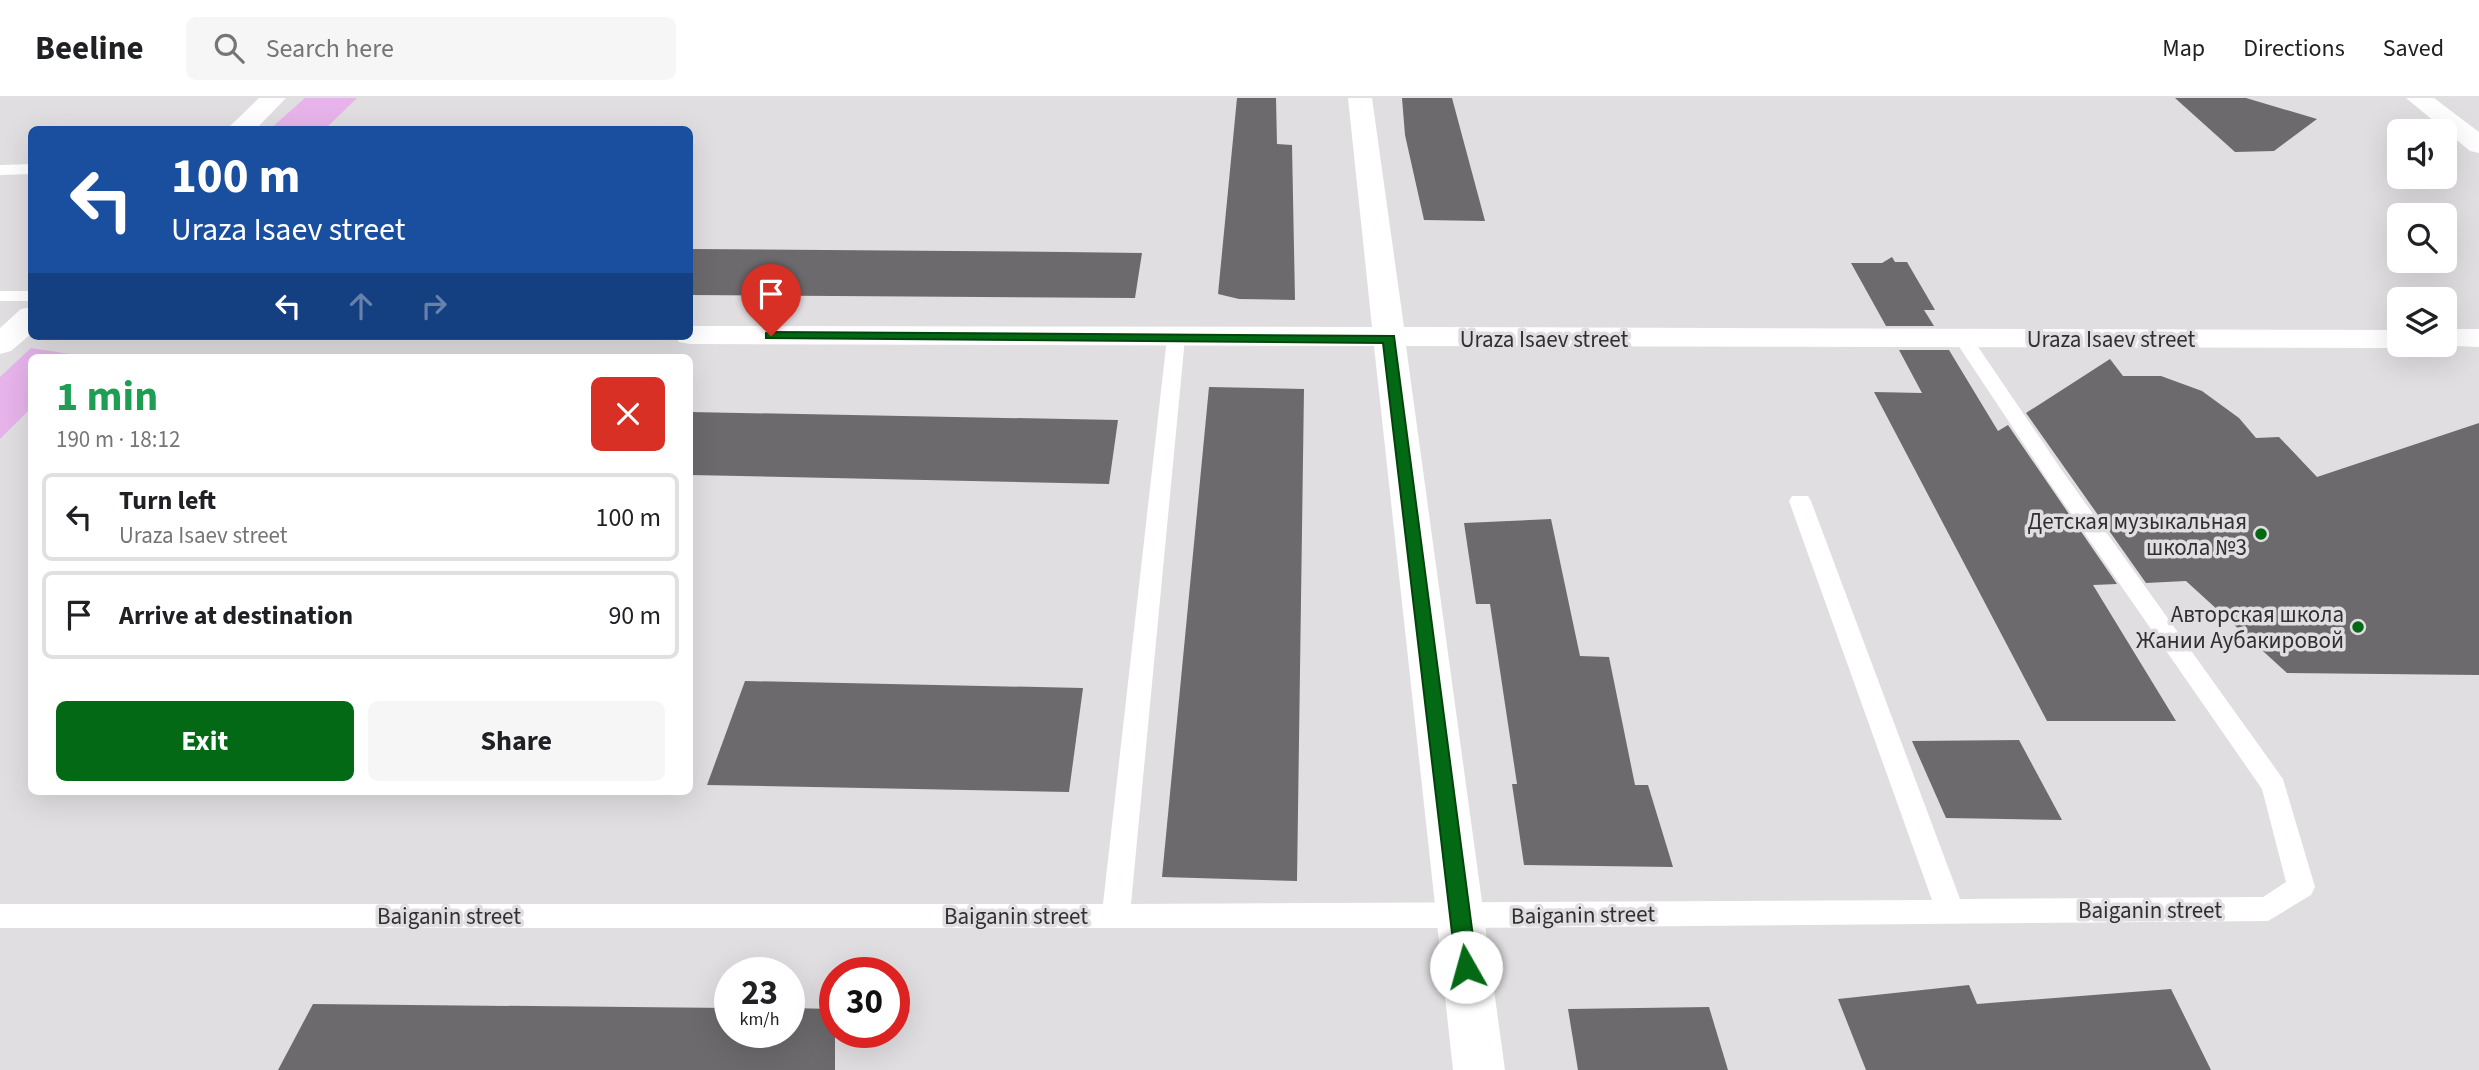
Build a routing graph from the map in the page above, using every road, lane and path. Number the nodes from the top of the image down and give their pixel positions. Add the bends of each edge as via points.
1 (274, 98) edge
2 (1360, 98) edge
3 (2418, 98) edge
4 (243, 126) edge
5 (2479, 145) edge
6 (28, 169) edge
7 (0, 170) edge
8 (0, 296) edge
9 (28, 296) edge
10 (693, 335) edge
11 (1176, 338) junction
12 (2387, 338) edge
13 (2457, 338) edge
14 (2479, 338) edge
15 (1390, 339) junction
16 (1963, 339) junction
17 (1800, 501) dead end
18 (1950, 911) junction
19 (0, 916) edge
20 (1116, 916) junction
21 (1460, 916) junction
22 (1479, 1070) edge

1 - 4 street
2 - 15 street
3 - 5 street
6 - 7 lane
8 - 9 lane
10 - 11 street, Uraza Isaev street
11 - 15 street, Uraza Isaev street
11 - 20 lane
12 - 16 street, Uraza Isaev street
13 - 14 street
15 - 16 street, Uraza Isaev street
15 - 21 street
16 - 18 lane, Baiganin street via 2274,786 2301,887 2268,909
17 - 18 lane
18 - 21 lane, Baiganin street
19 - 20 lane, Baiganin street
20 - 21 lane, Baiganin street
21 - 22 street

